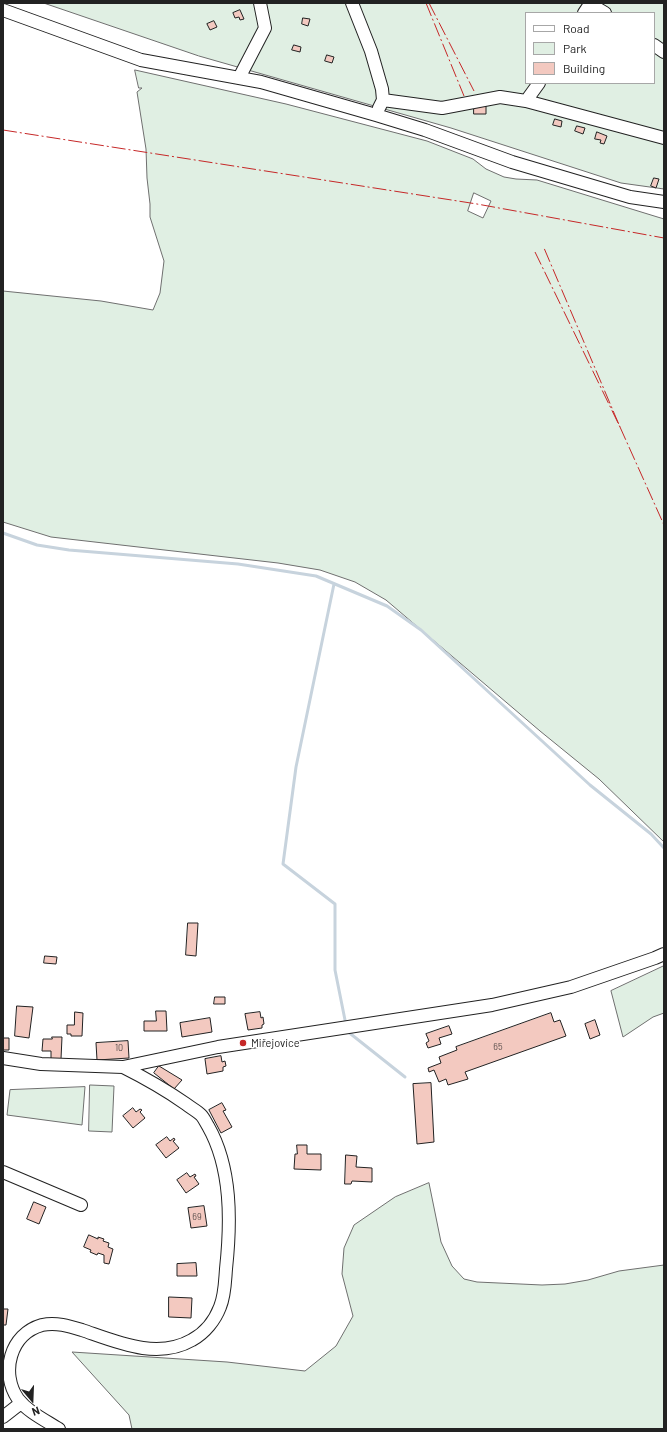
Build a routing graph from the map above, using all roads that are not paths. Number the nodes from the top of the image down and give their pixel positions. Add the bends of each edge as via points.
1 (260, 3) edge
2 (352, 3) edge
3 (3, 10) edge
4 (585, 12) edge
5 (603, 12) edge
6 (655, 46) edge
7 (664, 52) edge
8 (239, 78) junction
9 (538, 84) edge
10 (383, 100) junction
11 (526, 101) junction
12 (376, 115) junction
13 (664, 138) edge
14 (664, 202) edge
15 (664, 954) edge
16 (3, 1058) edge
17 (123, 1067) junction
18 (3, 1172) edge
19 (81, 1205) dead end
20 (21, 1403) junction
21 (3, 1417) edge
22 (59, 1429) edge

1 - 8 street via 265,28
2 - 10 street via 372,51
3 - 8 street via 141,60
4 - 5 street via 590,4
6 - 7 street
8 - 12 street
9 - 11 street
10 - 11 street via 442,108 500,97
10 - 12 street
11 - 13 street
12 - 14 street via 512,162 630,197
15 - 17 street via 564,989 492,1005 218,1047
16 - 17 street via 42,1064
17 - 20 street via 172,1094 202,1116 215,1138 228,1197 227,1258 220,1307 202,1334 183,1345 169,1349 143,1349 59,1324 42,1325 33,1329 23,1335 12,1348 7,1368 12,1390
18 - 19 street
20 - 21 street
20 - 22 street

